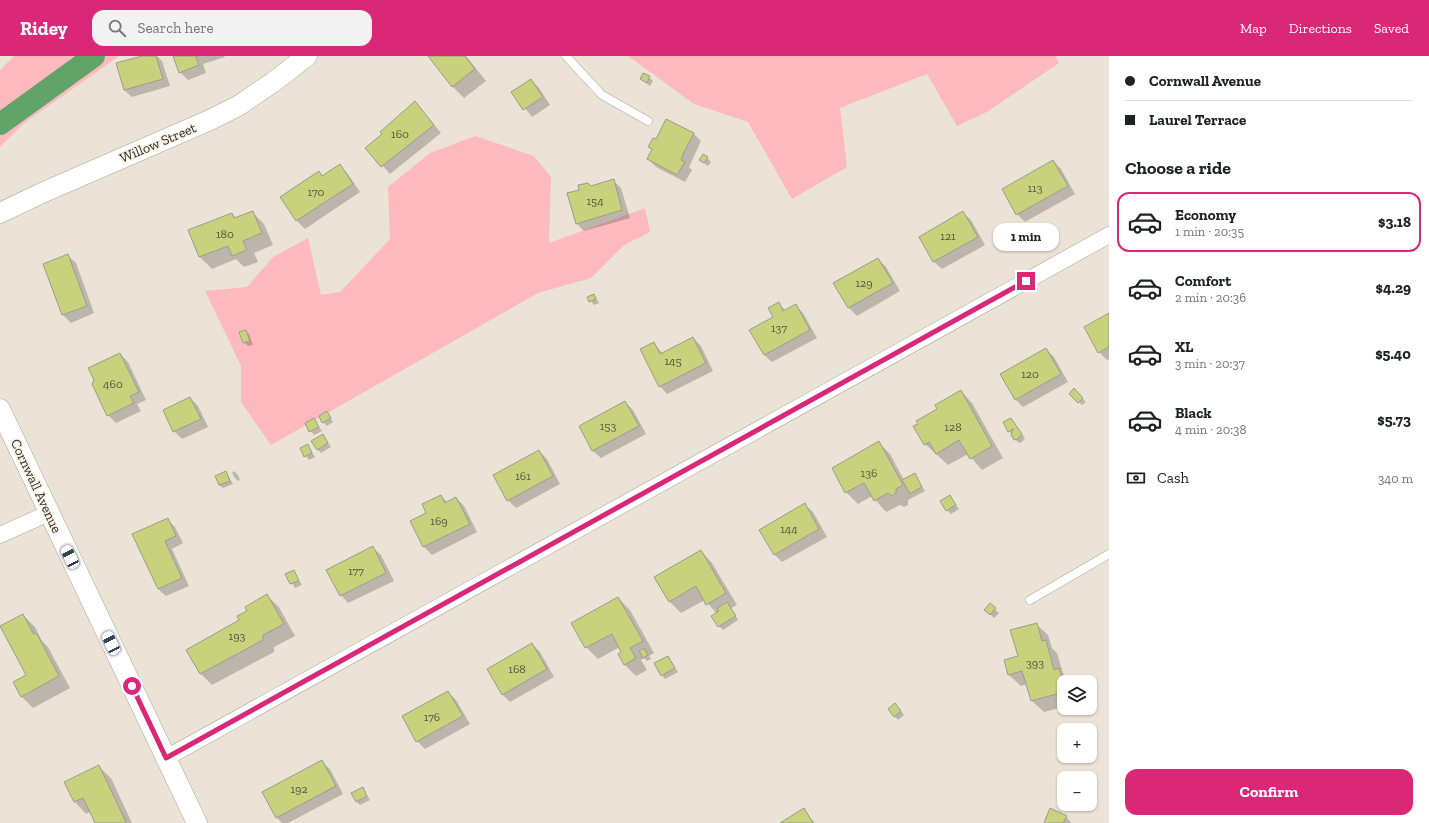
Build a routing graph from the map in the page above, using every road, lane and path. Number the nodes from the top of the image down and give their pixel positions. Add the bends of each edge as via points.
1 (306, 56) edge
2 (566, 56) edge
3 (648, 121) dead end
4 (0, 213) edge
5 (1109, 235) edge
6 (0, 409) edge
7 (49, 513) junction
8 (0, 535) edge
9 (1109, 554) edge
10 (1030, 600) dead end
11 (166, 758) junction
12 (197, 823) edge

1 - 4 street, Willow Street via 238,106
2 - 3 lane via 602,95
5 - 11 street
6 - 7 street, Cornwall Avenue
7 - 8 street
7 - 11 street, Cornwall Avenue
9 - 10 lane
11 - 12 street, Cornwall Avenue

